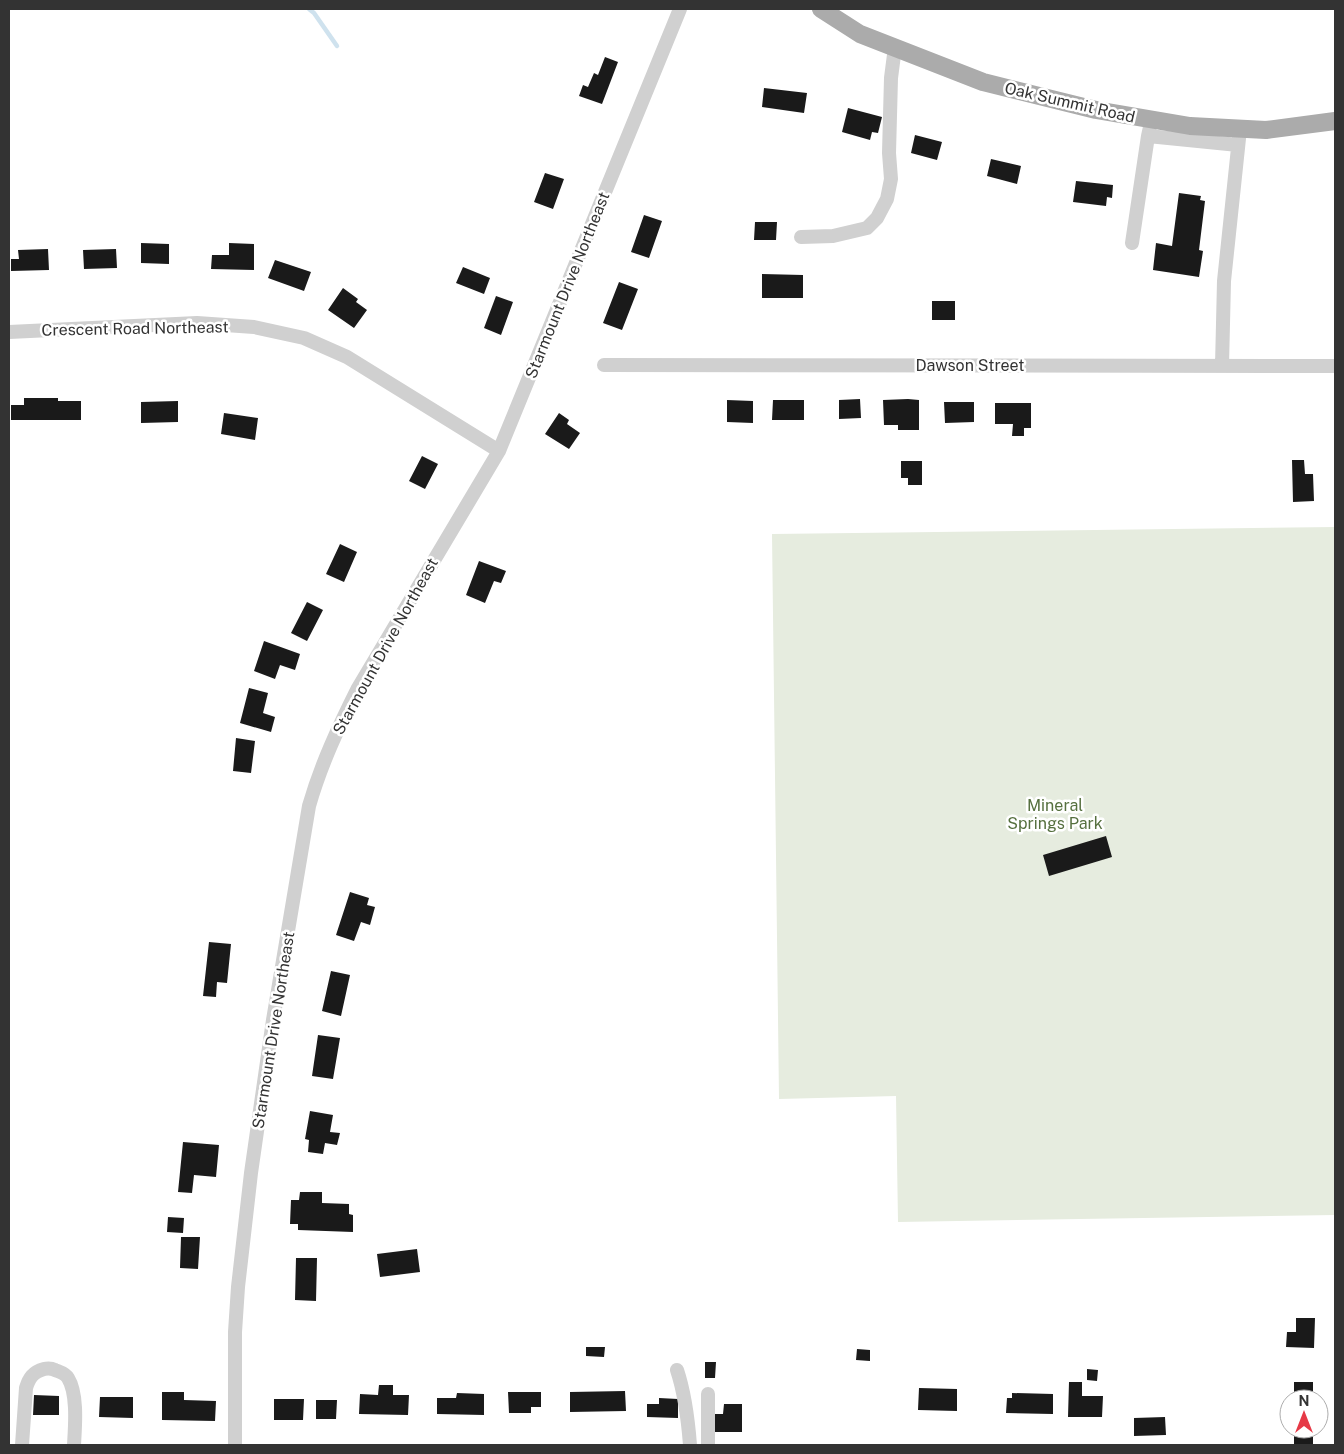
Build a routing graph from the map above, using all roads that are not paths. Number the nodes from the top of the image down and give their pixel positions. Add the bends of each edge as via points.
1 (680, 9) edge
2 (821, 9) edge
3 (895, 47) junction
4 (1335, 121) edge
5 (1150, 128) junction
6 (1239, 137) junction
7 (801, 237) dead end
8 (1132, 243) dead end
9 (9, 332) edge
10 (604, 365) dead end
11 (1222, 366) junction
12 (1335, 366) edge
13 (499, 451) junction
14 (677, 1370) dead end
15 (708, 1394) dead end
16 (22, 1445) edge
17 (74, 1445) edge
18 (235, 1445) edge
19 (690, 1445) edge
20 (708, 1445) edge

1 - 13 street, Starmount Drive Northeast
2 - 3 main road, Oak Summit Road via 860,34
3 - 5 main road, Oak Summit Road via 983,82 1096,110
3 - 7 street via 889,153 892,179 887,199 868,228 833,236
4 - 6 main road, Oak Summit Road
5 - 6 main road, Oak Summit Road via 1190,126
5 - 8 street
6 - 11 street via 1224,282
9 - 13 street, Crescent Road Northeast via 197,323 254,327 304,338 347,356
10 - 11 street, Dawson Street
11 - 12 street, Dawson Street
13 - 18 street, Starmount Drive Northeast via 358,688 334,736 308,806 273,1020 241,1258 235,1332
14 - 19 street via 686,1407
15 - 20 street
16 - 17 street via 29,1379 34,1372 50,1368 63,1373 71,1386

